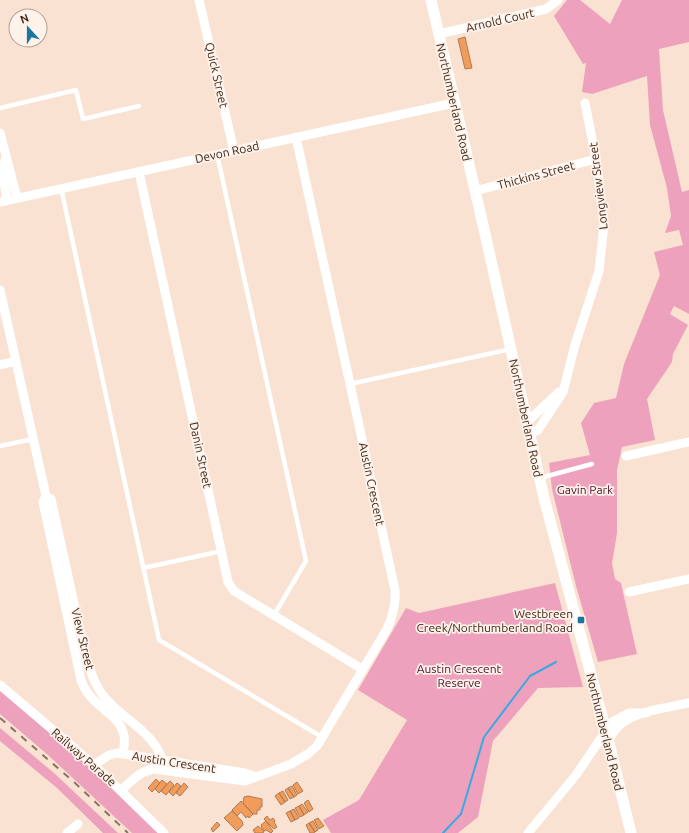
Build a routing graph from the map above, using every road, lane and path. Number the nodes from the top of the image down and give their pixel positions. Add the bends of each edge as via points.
1 (199, 0) edge
2 (431, 0) edge
3 (558, 0) edge
4 (438, 34) junction
5 (454, 103) junction
6 (585, 103) dead end
7 (139, 106) dead end
8 (0, 108) edge
9 (0, 133) edge
10 (296, 137) junction
11 (234, 151) junction
12 (217, 154) junction
13 (5, 156) junction
14 (596, 159) junction
15 (139, 172) junction
16 (62, 188) junction
17 (475, 191) junction
18 (17, 198) junction
19 (3, 201) edge
20 (0, 290) edge
21 (511, 349) junction
22 (16, 361) junction
23 (0, 365) edge
24 (350, 384) junction
25 (564, 384) junction
26 (527, 422) junction
27 (530, 434) junction
28 (33, 439) junction
29 (689, 442) edge
30 (0, 446) edge
31 (626, 456) dead end
32 (592, 464) dead end
33 (539, 478) junction
34 (46, 496) junction
35 (222, 551) junction
36 (143, 568) junction
37 (689, 579) edge
38 (629, 592) dead end
39 (274, 615) junction
40 (362, 669) junction
41 (0, 685) edge
42 (689, 703) edge
43 (607, 736) junction
44 (322, 737) junction
45 (123, 754) junction
46 (162, 759) junction
47 (94, 765) junction
48 (256, 777) junction
49 (122, 790) junction
50 (78, 824) dead end
51 (67, 833) edge
52 (164, 833) edge
53 (528, 833) edge
54 (630, 833) edge

1 - 11 street, Quick Street
2 - 4 street, Northumberland Road
3 - 4 street, Arnold Court via 546,9
4 - 5 street, Northumberland Road
5 - 10 street, Devon Road
5 - 17 street, Northumberland Road
6 - 14 street, Longview Street
7 - 8 lane via 83,119 76,90
9 - 13 street
10 - 11 street, Devon Road
10 - 24 street, Austin Crescent
11 - 12 street, Devon Road
12 - 15 street, Devon Road
12 - 39 lane via 306,561
13 - 18 street
13 - 19 street
14 - 17 street, Thickins Street
14 - 25 street, Longview Street via 604,225 599,271
15 - 16 street, Devon Road
15 - 35 street, Danin Street
16 - 18 street, Devon Road
16 - 36 lane
17 - 21 street, Northumberland Road
18 - 19 street, Devon Road
20 - 22 street, View Street
21 - 24 lane
21 - 26 street, Northumberland Road
22 - 23 street
22 - 28 street, View Street
24 - 40 street, Austin Crescent via 396,598 393,616 387,629
25 - 26 street, Longview Street via 556,396
25 - 27 street, Longview Street via 561,397 538,430
26 - 27 street, Northumberland Road
27 - 33 street, Northumberland Road
28 - 30 lane
28 - 34 street, View Street
29 - 31 street
32 - 33 lane
33 - 43 street, Northumberland Road
34 - 45 street, View Street via 43,502 81,680 92,700 121,726 125,740
34 - 46 street, View Street via 51,499 90,673 105,698 155,743
35 - 36 lane
35 - 39 street, Danin Street via 228,582 234,591
36 - 44 lane via 159,640
37 - 38 street
39 - 40 street, Danin Street
40 - 44 street, Austin Crescent
41 - 47 street, Railway Parade
42 - 43 street via 646,712 620,725
43 - 53 street
43 - 54 street, Northumberland Road
44 - 48 street, Austin Crescent via 312,751 302,758
45 - 46 street, Austin Crescent
45 - 47 street, Austin Crescent via 112,754
46 - 48 street, Austin Crescent
47 - 49 street, Railway Parade
48 - 49 street, Austin Crescent via 235,781 153,769 141,772
49 - 52 street, Railway Parade
50 - 51 street

